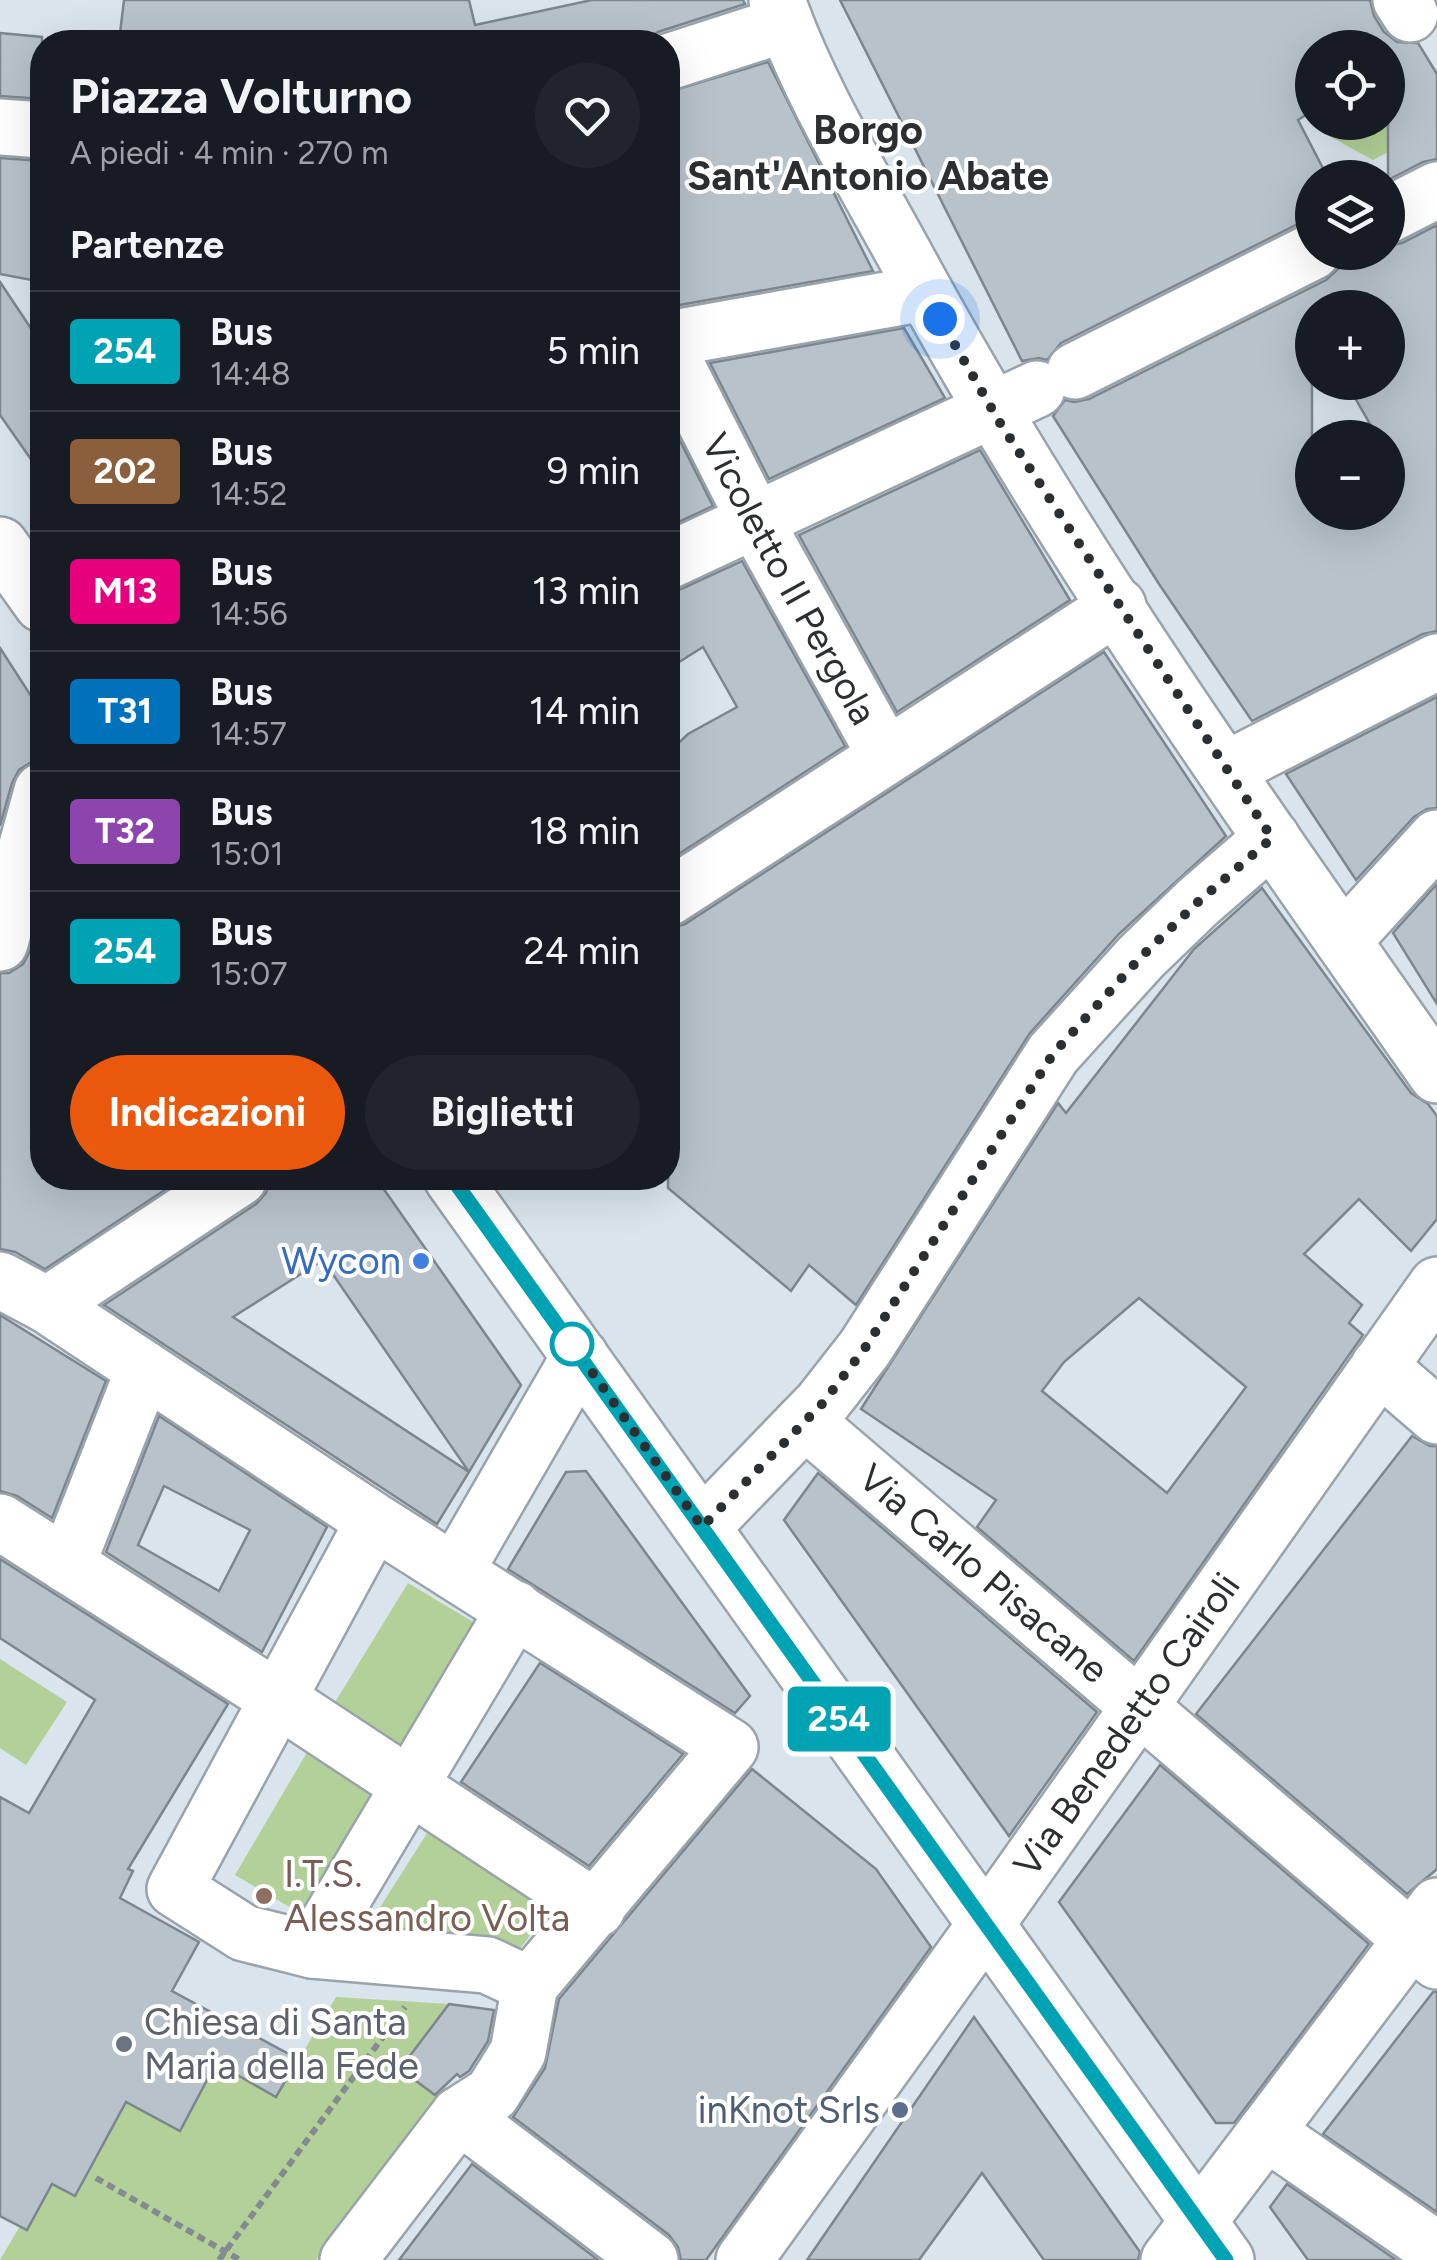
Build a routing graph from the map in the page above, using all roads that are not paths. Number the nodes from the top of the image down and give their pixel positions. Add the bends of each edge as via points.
1 (781, 12) edge
2 (680, 57) edge
3 (0, 127) edge
4 (30, 129) edge
5 (1437, 190) edge
6 (1405, 206) edge
7 (1295, 260) edge
8 (925, 293) junction
9 (680, 337) edge
10 (680, 372) edge
11 (1034, 390) junction
12 (755, 520) junction
13 (0, 545) edge
14 (680, 556) edge
15 (30, 587) edge
16 (1118, 606) junction
17 (1437, 662) edge
18 (886, 756) junction
19 (1225, 770) junction
20 (30, 834) edge
21 (1272, 838) junction
22 (1437, 838) edge
23 (680, 890) edge
24 (1343, 942) junction
25 (0, 943) edge
26 (1437, 1075) edge
27 (216, 1190) edge
28 (461, 1190) edge
29 (1437, 1285) edge
30 (23, 1293) edge
31 (580, 1356) junction
32 (1379, 1366) junction
33 (144, 1369) junction
34 (819, 1406) junction
35 (1437, 1416) edge
36 (374, 1521) junction
37 (0, 1522) edge
38 (702, 1527) junction
39 (68, 1565) junction
40 (455, 1572) junction
41 (514, 1609) junction
42 (278, 1699) junction
43 (1138, 1705) junction
44 (410, 1786) junction
45 (596, 1909) junction
46 (986, 1924) junction
47 (1429, 1935) edge
48 (312, 1950) junction
49 (530, 1986) junction
50 (459, 2115) junction
51 (1266, 2132) junction
52 (1198, 2247) edge
53 (1437, 2250) edge
54 (348, 2260) edge
55 (650, 2260) edge
56 (744, 2260) edge

1 - 2 street
1 - 8 street
3 - 4 street
5 - 6 street
7 - 11 street
8 - 9 street
8 - 11 street
10 - 12 street, Vicoletto II Pergola
11 - 12 street
11 - 16 street
12 - 14 street
12 - 18 street, Vicoletto II Pergola
13 - 15 street
16 - 18 street
16 - 19 street
17 - 19 street
18 - 23 street
19 - 21 street
20 - 25 street
21 - 24 street
21 - 34 street via 1140,958 1053,1054 865,1348
22 - 24 street
24 - 26 street
27 - 30 street
28 - 31 street
29 - 32 street, Via Benedetto Cairoli
30 - 33 street
31 - 38 street
31 - 40 street
32 - 35 street
32 - 43 street, Via Benedetto Cairoli
33 - 36 street
33 - 39 street
34 - 38 street
34 - 43 street, Via Carlo Pisacane
36 - 40 street
36 - 42 street
37 - 39 street
38 - 46 street
39 - 42 street
40 - 41 street
41 - 44 street
41 - 45 street via 730,1747
42 - 44 street
42 - 48 street via 176,1890 244,1933
43 - 46 street, Via Benedetto Cairoli
43 - 47 street, Via Carlo Pisacane
44 - 45 street
44 - 48 street
45 - 49 street
46 - 52 street
46 - 56 street, Via Benedetto Cairoli
47 - 51 street
48 - 49 street via 486,1965
49 - 50 street via 518,2052 492,2094
50 - 54 street
50 - 55 street
51 - 52 street
51 - 53 street

